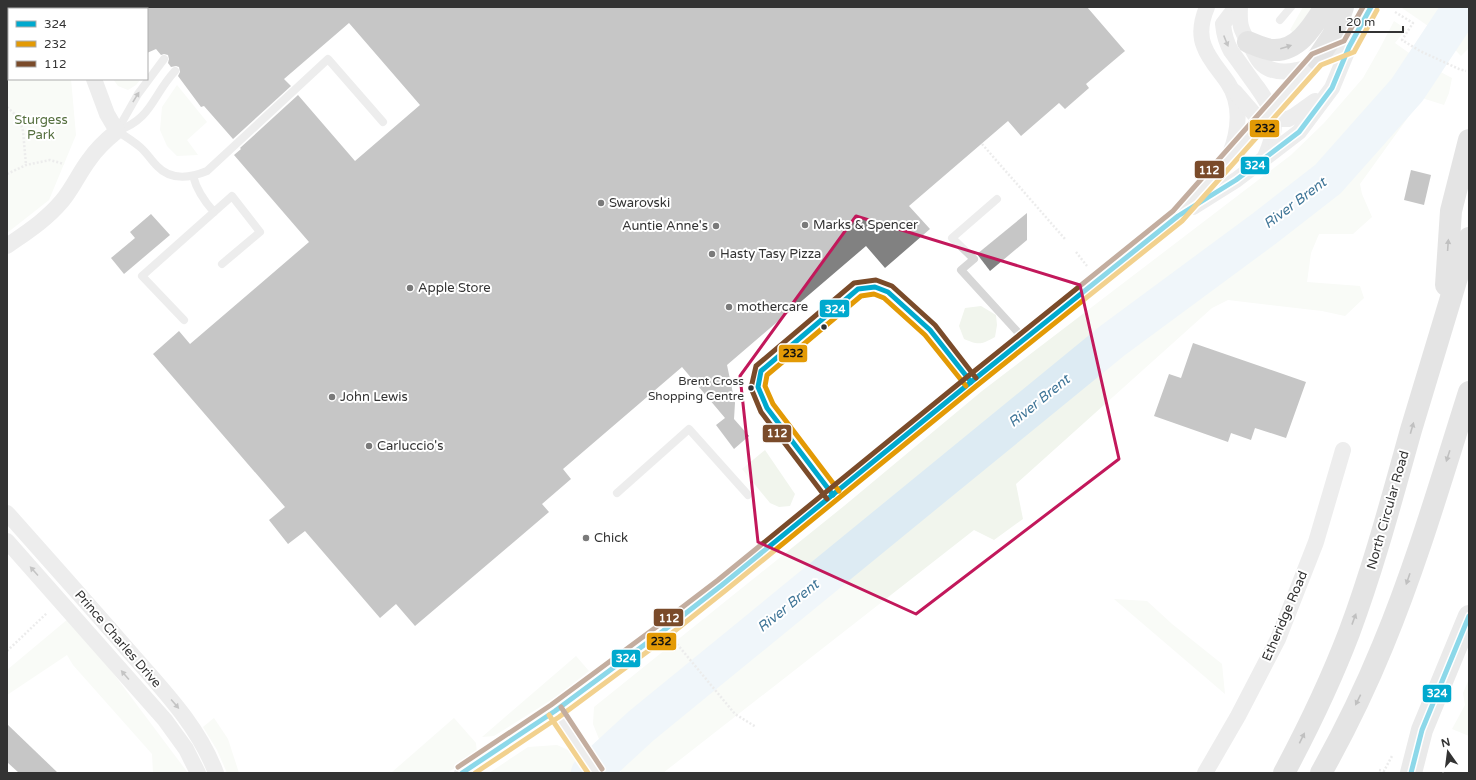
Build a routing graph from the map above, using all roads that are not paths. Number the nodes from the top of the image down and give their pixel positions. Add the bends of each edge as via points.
1 (1207, 7) edge
2 (1236, 7) edge
3 (1240, 7) edge
4 (1291, 7) edge
5 (1325, 7) edge
6 (1343, 7) edge
7 (1371, 7) edge
8 (1280, 20) dead end
9 (1248, 42) junction
10 (1349, 48) junction
11 (164, 59) dead end
12 (1314, 63) junction
13 (175, 71) dead end
14 (94, 80) edge
15 (1229, 84) junction
16 (1332, 88) junction
17 (1271, 116) junction
18 (383, 122) dead end
19 (117, 131) junction
20 (1469, 140) edge
21 (1265, 158) junction
22 (1227, 161) junction
23 (193, 176) junction
24 (997, 199) dead end
25 (214, 212) junction
26 (1178, 216) junction
27 (1469, 238) edge
28 (7, 246) edge
29 (222, 264) dead end
30 (184, 320) dead end
31 (1442, 326) junction
32 (1025, 340) junction
33 (971, 382) junction
34 (1469, 392) edge
35 (1343, 450) dead end
36 (617, 493) dead end
37 (748, 495) dead end
38 (833, 495) junction
39 (7, 513) edge
40 (7, 541) edge
41 (1469, 616) edge
42 (555, 711) junction
43 (198, 773) edge
44 (216, 773) edge
45 (462, 773) edge
46 (596, 773) edge
47 (1205, 773) edge
48 (1284, 773) edge
49 (1321, 773) edge
50 (1411, 773) edge

1 - 15 street via 1201,30 1203,45
2 -> 17 street via 1223,24 1227,44 1267,99
3 - 9 street via 1241,31
4 - 8 lane
9 -> 5 highway via 1272,50 1289,47 1303,37
6 - 12 highway via 1333,35
7 - 10 street
9 - 12 street via 1261,63 1269,69 1288,71
10 - 12 street
10 - 16 street
19 -> 11 lane via 138,94
12 - 17 street
13 - 19 lane via 141,119 130,127
14 - 19 street via 107,114
15 - 17 street via 1255,115
15 - 22 street via 1237,104 1238,116 1234,144
16 - 17 street via 1302,112 1288,119
16 - 21 street via 1299,132
17 - 21 street via 1274,129
17 - 22 street
18 - 23 lane via 328,59 206,171
19 - 23 lane via 139,146 158,167 170,175 181,178
19 - 28 street via 96,150 73,187 50,214
31 -> 20 highway via 1451,211
21 - 26 street via 1236,180
22 - 26 street
23 - 25 lane via 196,188
24 - 32 lane via 952,238 974,259 961,270
25 - 29 lane via 232,196 260,232
25 - 30 lane via 142,276
26 - 32 street
27 - 31 highway, North Circular Road
48 -> 31 highway, North Circular Road via 1343,646 1368,579
32 - 33 street
33 - 38 street
33 - 38 lane via 930,330 888,292 875,287 858,289 761,371 758,387 767,408
34 -> 49 highway via 1408,578 1383,645
35 - 47 street, Etheridge Road via 1316,542 1278,639
36 - 37 lane via 689,429
38 - 42 street via 663,631
39 -> 44 street, Prince Charles Drive via 180,710 209,754
43 -> 40 street, Prince Charles Drive via 176,734
41 - 50 street via 1422,730
42 - 45 street
42 - 46 street

